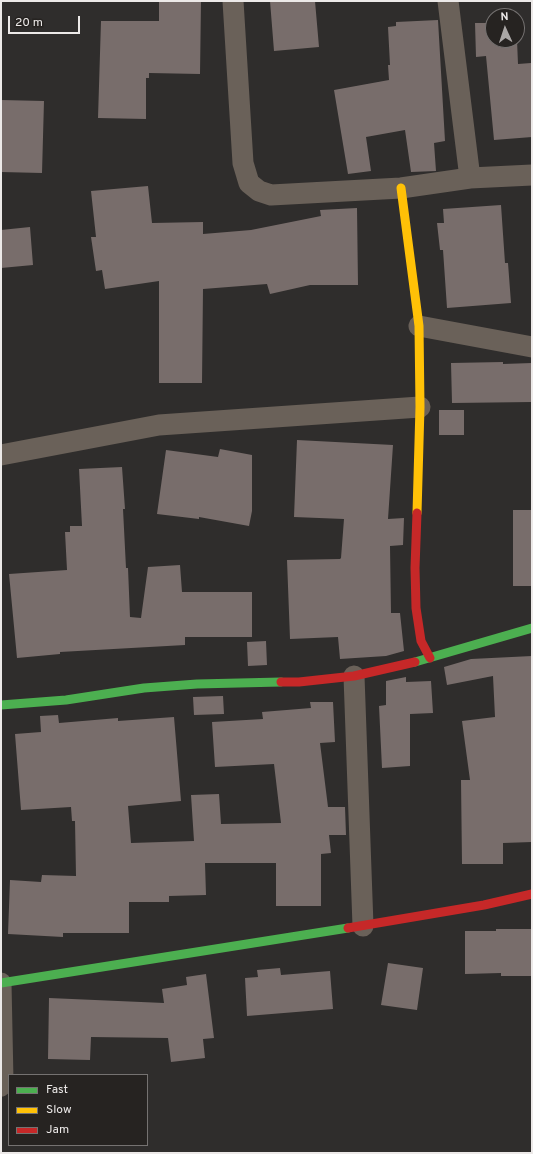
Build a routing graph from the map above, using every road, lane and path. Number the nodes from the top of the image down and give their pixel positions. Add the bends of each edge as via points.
1 (233, 1) edge
2 (448, 1) edge
3 (532, 175) edge
4 (470, 178) junction
5 (401, 188) junction
6 (419, 326) junction
7 (532, 347) edge
8 (420, 407) junction
9 (1, 455) edge
10 (532, 628) edge
11 (430, 658) junction
12 (354, 676) junction
13 (1, 705) edge
14 (532, 894) edge
15 (363, 926) junction
16 (1, 983) edge
17 (1, 1086) edge

1 - 5 street via 243,163 249,183 259,191 271,195
2 - 4 street
3 - 4 street
4 - 5 street
5 - 6 street
6 - 7 street
6 - 8 street
8 - 9 street via 159,425
8 - 11 street via 416,608 421,641
10 - 11 street
11 - 12 street
12 - 13 street via 299,682 197,684
12 - 15 street
14 - 15 street
15 - 16 street
16 - 17 street

